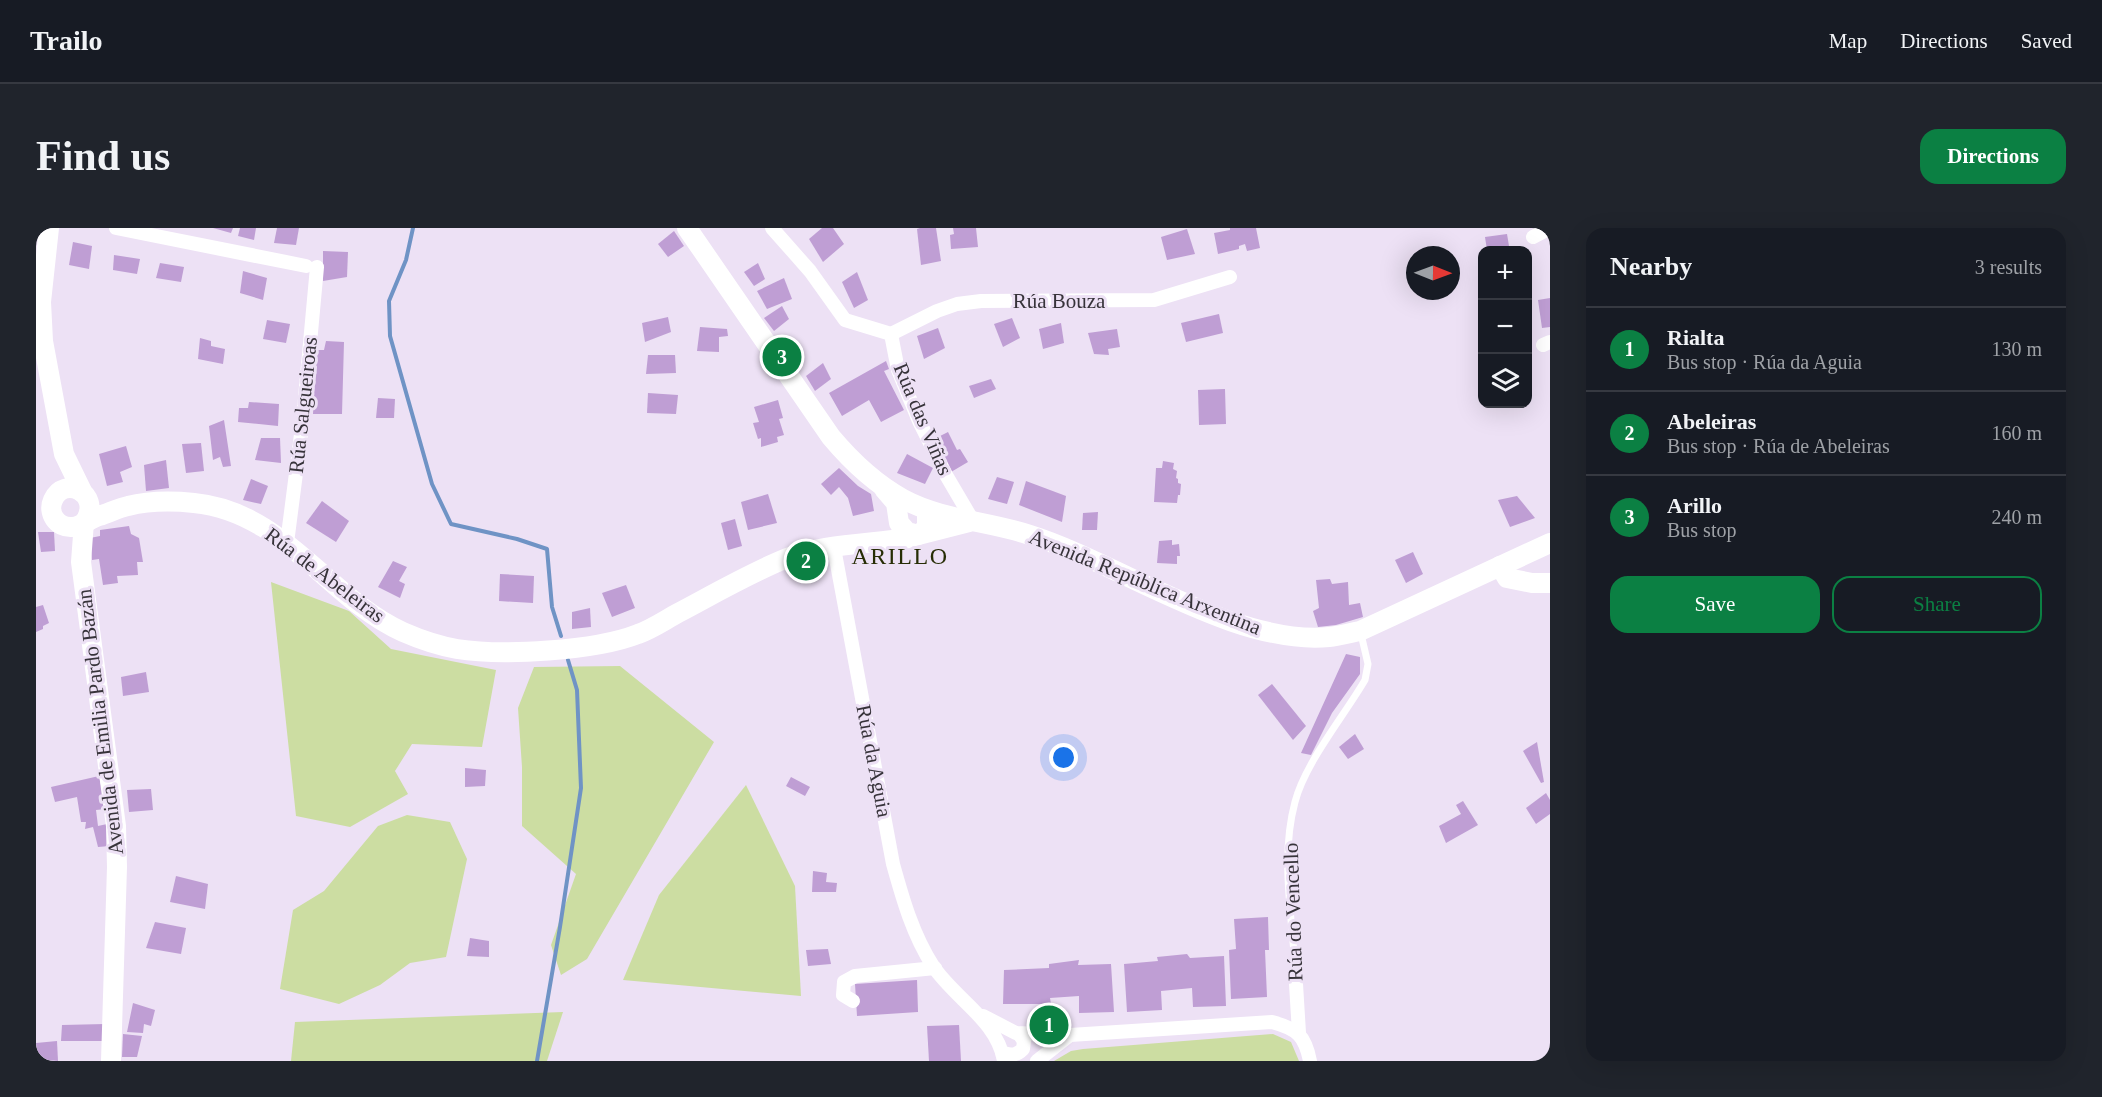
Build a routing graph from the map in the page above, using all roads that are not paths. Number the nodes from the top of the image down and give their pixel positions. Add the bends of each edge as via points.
1 (49, 228) edge
2 (116, 228) edge
3 (687, 228) edge
4 (772, 228) edge
5 (1550, 228) edge
6 (1533, 237) dead end
7 (40, 260) edge
8 (1230, 278) dead end
9 (891, 334) junction
10 (64, 454) junction
11 (880, 485) junction
12 (84, 494) junction
13 (56, 495) junction
14 (129, 506) junction
15 (923, 508) junction
16 (36, 510) edge
17 (85, 521) junction
18 (973, 521) junction
19 (36, 523) edge
20 (899, 523) junction
21 (61, 525) junction
22 (918, 535) junction
23 (287, 543) junction
24 (1550, 543) edge
25 (860, 545) junction
26 (834, 548) junction
27 (81, 562) junction
28 (1500, 566) junction
29 (1526, 568) junction
30 (1550, 582) edge
31 (1360, 631) junction
32 (934, 968) junction
33 (1296, 984) joint
34 (853, 1001) dead end
35 (978, 1014) junction
36 (1299, 1033) junction
37 (1020, 1034) junction
38 (1070, 1035) junction
39 (1003, 1057) edge
40 (111, 1061) edge
41 (1037, 1061) edge
42 (1311, 1061) edge

1 - 7 street
2 - 23 street, Rúa Salgueiroas via 311,266 303,419
3 - 11 street, Avenida República Arxentina via 831,437
4 - 9 street, Rúa das Viñas via 810,271 845,320
5 - 6 street
7 - 10 street via 43,341
8 - 9 street, Rúa Bouza via 1154,300 957,304
9 - 18 street, Rúa das Viñas via 898,370 919,421
10 - 12 street
10 - 13 street
11 - 15 street, Avenida República Arxentina
11 - 20 street, Avenida República Arxentina via 896,503
12 - 13 street via 69,488
12 - 14 street, Rúa de Abeleiras
12 - 17 street via 91,508
13 - 16 street
13 - 21 street via 52,514
14 - 17 street, Rúa de Abeleiras
14 - 23 street, Rúa de Abeleiras via 196,503 233,512 266,527
15 - 18 street, Avenida República Arxentina
15 - 20 street, Rúa de Abeleiras
15 - 22 street via 927,528
17 - 21 street via 76,527
17 - 27 street, Avenida de Emilia Pardo Bazán
18 - 22 street, Avenida República Arxentina
18 - 31 street, Avenida República Arxentina via 1057,545 1244,625 1307,637
19 - 21 street
20 - 22 street
20 - 25 street, Rúa de Abeleiras
21 - 27 street, Avenida de Emilia Pardo Bazán
22 - 25 street, Rúa de Abeleiras
23 - 26 street, Rúa de Abeleiras via 356,604 403,632 455,648 490,652 594,645 637,634 789,557
24 - 29 street, Avenida República Arxentina
25 - 26 street, Rúa de Abeleiras
26 - 32 street, Rúa da Aguia via 893,864 917,938
27 - 40 street, Avenida de Emilia Pardo Bazán via 116,826
28 - 29 street, Avenida República Arxentina
28 - 29 street via 1507,578
28 - 31 street, Avenida República Arxentina
29 - 30 street
31 - 33 lane, Rúa do Vencello via 1368,664 1365,680 1312,762 1295,801 1287,855
32 - 34 street via 855,976 844,982 843,995
32 - 35 street, Rúa da Aguia
33 - 36 street, Rúa do Vencello
35 - 37 street, Rúa da Aguia
35 - 39 street, Rúa da Aguia via 993,1033
36 - 38 street, Rúa da Aguia via 1272,1022
36 - 42 street
37 - 38 street, Rúa da Aguia
37 - 39 street, Rúa da Aguia via 1023,1049
38 - 41 street

